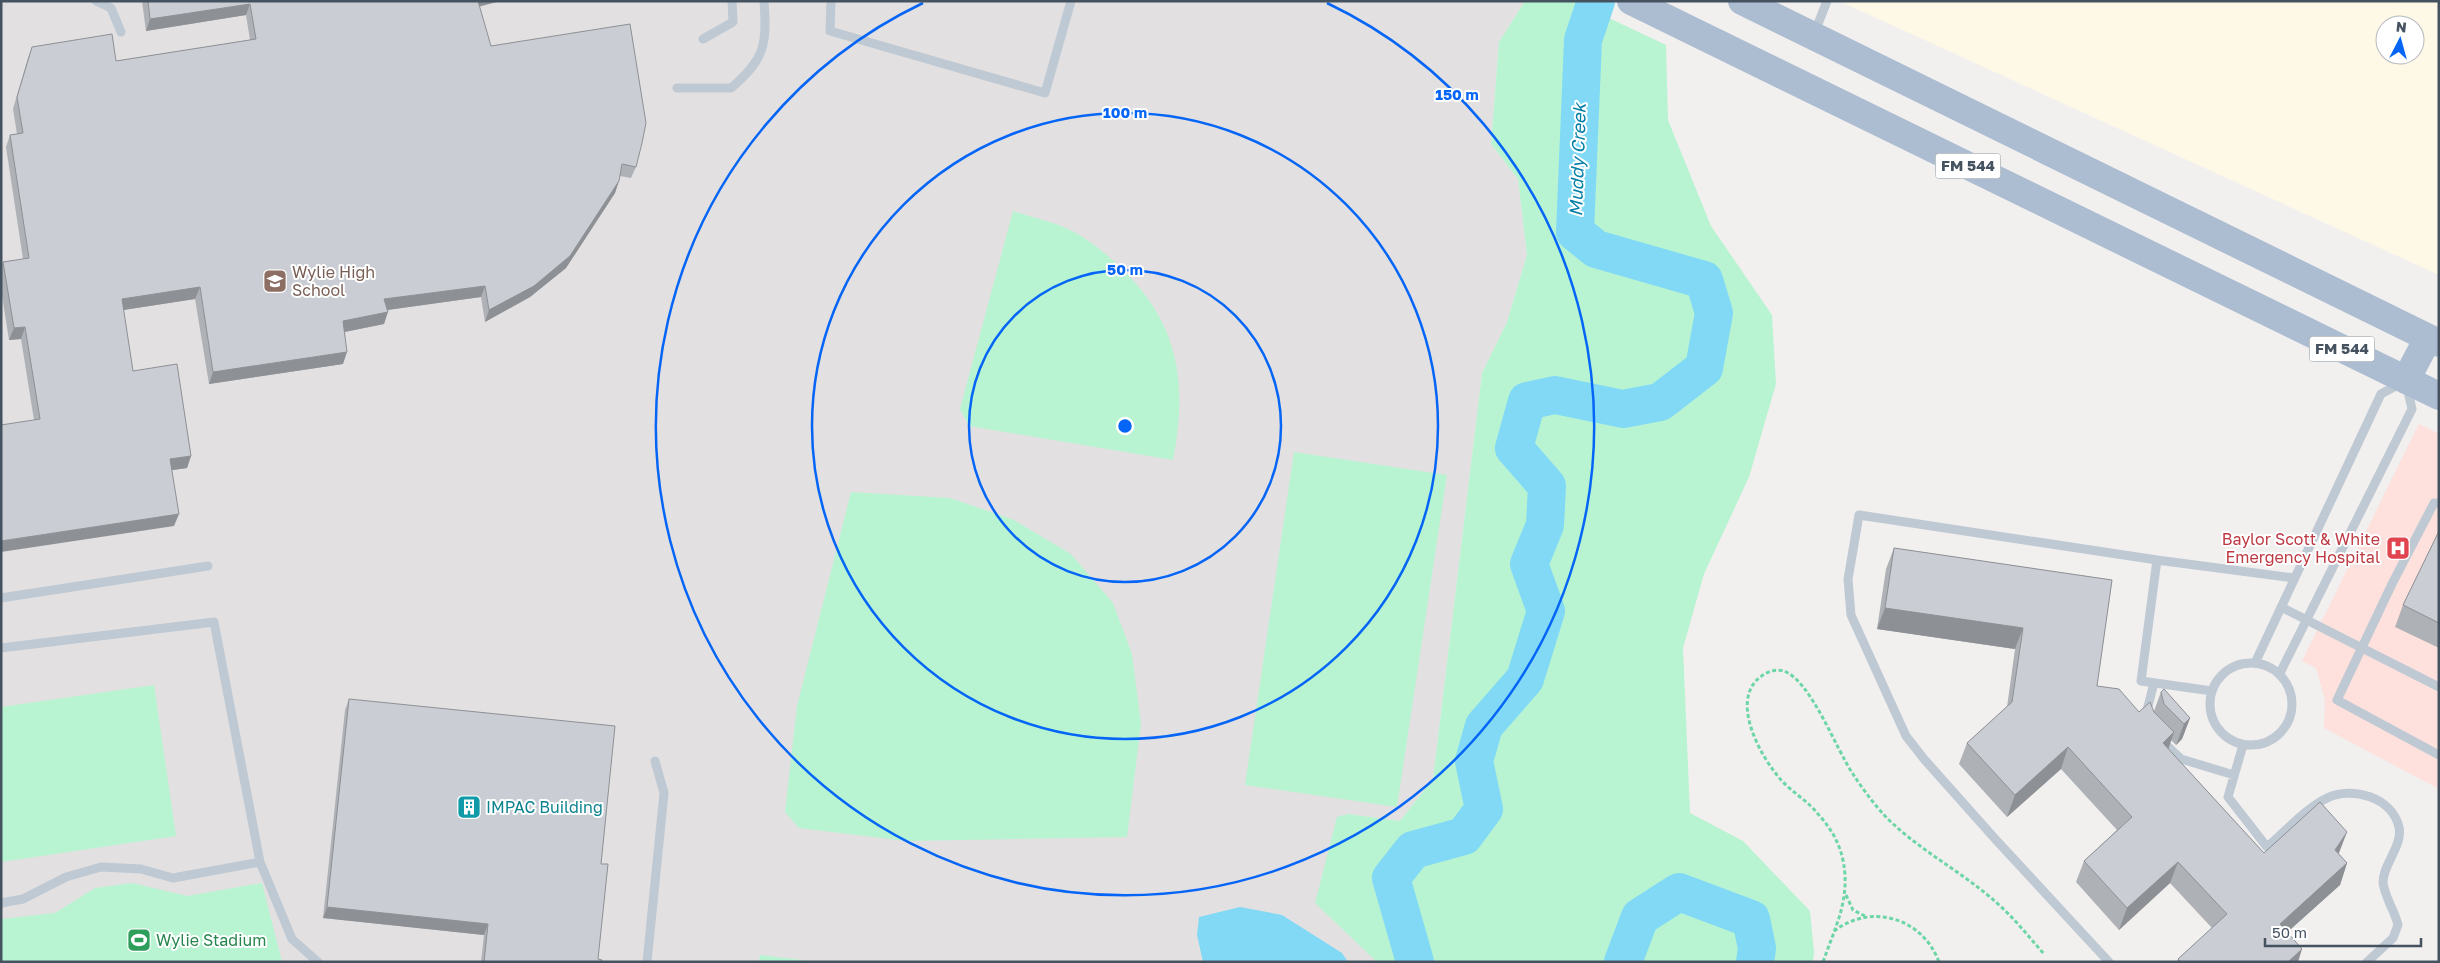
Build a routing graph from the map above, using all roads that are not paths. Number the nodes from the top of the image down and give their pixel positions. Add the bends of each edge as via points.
1 (96, 1) edge
2 (732, 1) edge
3 (764, 1) edge
4 (831, 1) edge
5 (1071, 1) edge
6 (1632, 1) edge
7 (1742, 1) edge
8 (1827, 1) edge
9 (121, 32) dead end
10 (1813, 36) junction
11 (702, 39) dead end
12 (677, 88) dead end
13 (2433, 341) edge
14 (2406, 380) junction
15 (2439, 396) edge
16 (2439, 503) edge
17 (2157, 560) junction
18 (208, 566) dead end
19 (2294, 578) junction
20 (1, 598) edge
21 (2281, 607) junction
22 (2306, 620) junction
23 (1, 648) edge
24 (2362, 650) junction
25 (2255, 663) junction
26 (2280, 673) junction
27 (2154, 683) junction
28 (2439, 687) edge
29 (2212, 691) junction
30 (2149, 721) edge
31 (2156, 735) edge
32 (2243, 745) junction
33 (2439, 755) edge
34 (654, 761) dead end
35 (2234, 776) junction
36 (260, 862) junction
37 (1, 903) edge
38 (318, 962) edge
39 (647, 962) edge
40 (2109, 962) edge
41 (2367, 962) edge

1 - 9 lane via 111,8
2 - 11 lane via 733,22
3 - 12 lane via 767,28 762,52 750,72 731,88
4 - 5 lane via 830,31 1044,93
6 - 14 main road, FM 544 / FM 544
7 - 10 main road, FM 544 / FM 544
8 - 10 lane
10 - 13 main road, FM 544 / FM 544
13 - 14 main road
14 - 15 main road, FM 544 / FM 544
14 - 19 lane via 2380,394
14 - 22 lane via 2412,409
16 - 24 lane via 2434,503
17 - 19 lane
17 - 27 lane via 2141,681
17 - 40 lane via 1859,515 1848,579 1851,615 1906,736
18 - 20 lane
19 - 21 lane
21 - 22 lane
21 - 25 lane
22 - 24 lane
22 - 26 lane
23 - 36 lane via 214,622
24 - 28 lane
24 - 33 lane via 2337,700
25 - 26 lane
25 - 29 lane via 2228,669
26 - 32 lane via 2292,696 2293,710 2288,723 2269,742
27 - 29 lane
27 - 30 lane via 2146,713
29 - 32 lane via 2212,718 2219,731
31 - 35 lane via 2181,760
32 - 35 lane
34 - 39 lane via 664,793
35 - 41 lane via 2228,797 2268,847 2328,798 2363,795 2381,800 2390,811 2399,828 2383,882 2398,925 2393,938
36 - 37 lane via 173,878 142,869 101,868 66,877 23,899
36 - 38 lane via 292,939

